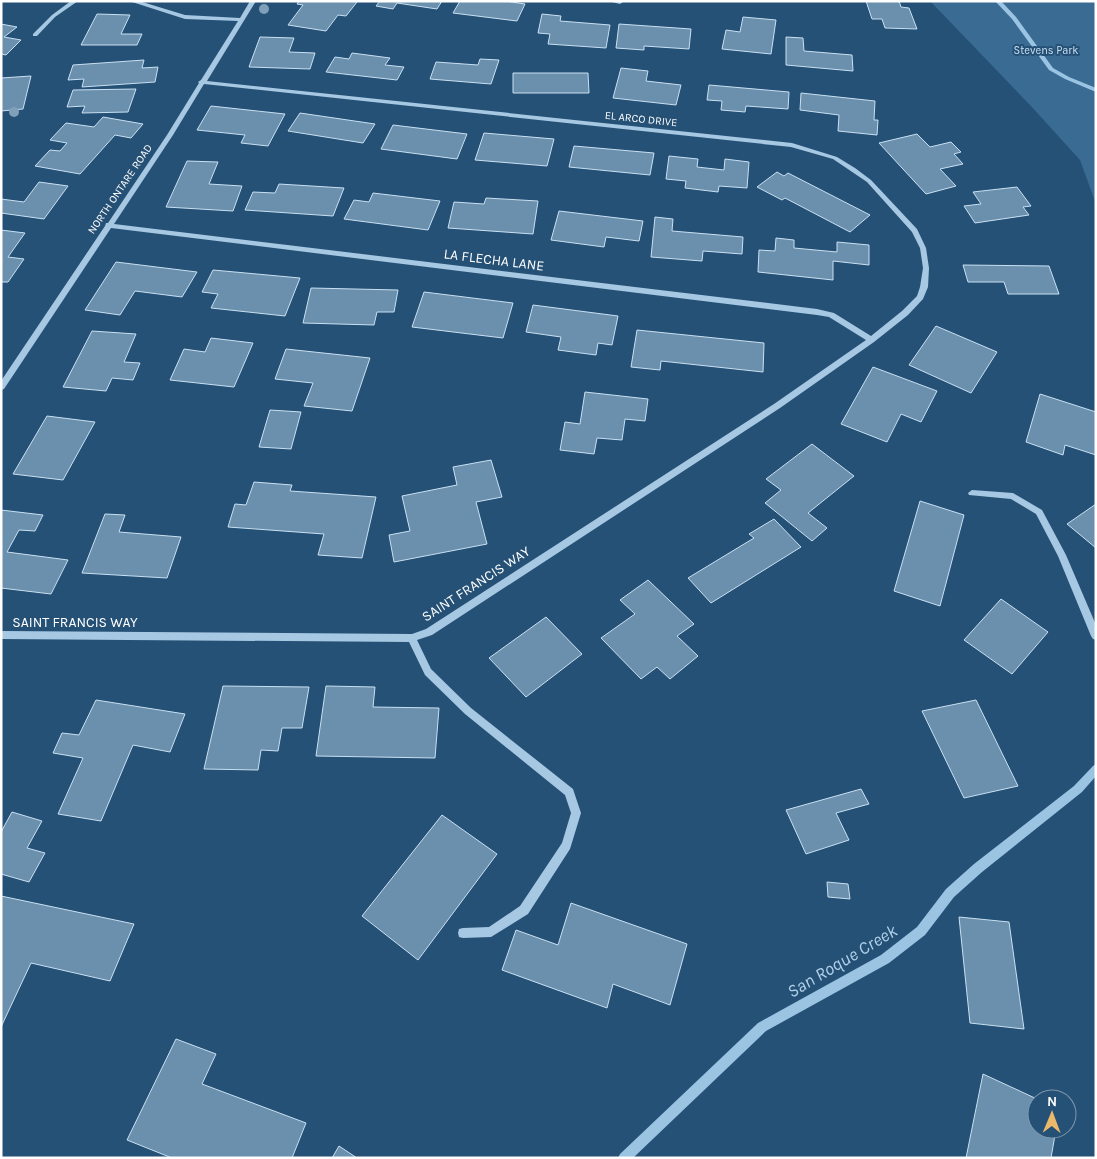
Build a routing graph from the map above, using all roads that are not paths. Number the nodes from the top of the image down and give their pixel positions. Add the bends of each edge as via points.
1 (75, 1) edge
2 (132, 1) edge
3 (253, 1) edge
4 (611, 1) edge
5 (620, 2) edge
6 (242, 20) junction
7 (35, 35) dead end
8 (201, 82) junction
9 (108, 225) junction
10 (871, 340) junction
11 (1, 386) edge
12 (972, 493) dead end
13 (1, 635) edge
14 (1096, 636) edge
15 (412, 638) junction
16 (463, 933) dead end

1 - 7 street via 41,26
2 - 6 street via 185,17
3 - 6 street, NORTH ONTARE ROAD
4 - 5 street
6 - 8 street, NORTH ONTARE ROAD
8 - 9 street, NORTH ONTARE ROAD via 170,135
8 - 10 street, EL ARCO DRIVE via 792,145 835,158 869,181 915,231 923,248 926,268 920,297
9 - 10 street, LA FLECHA LANE via 817,312 836,318
9 - 11 street, NORTH ONTARE ROAD
10 - 15 street, SAINT FRANCIS WAY via 776,406 437,627
12 - 14 street via 1013,496 1039,512 1062,555
13 - 15 street, SAINT FRANCIS WAY
15 - 16 street via 428,672 468,711 569,792 576,813 566,845 524,910 491,932

